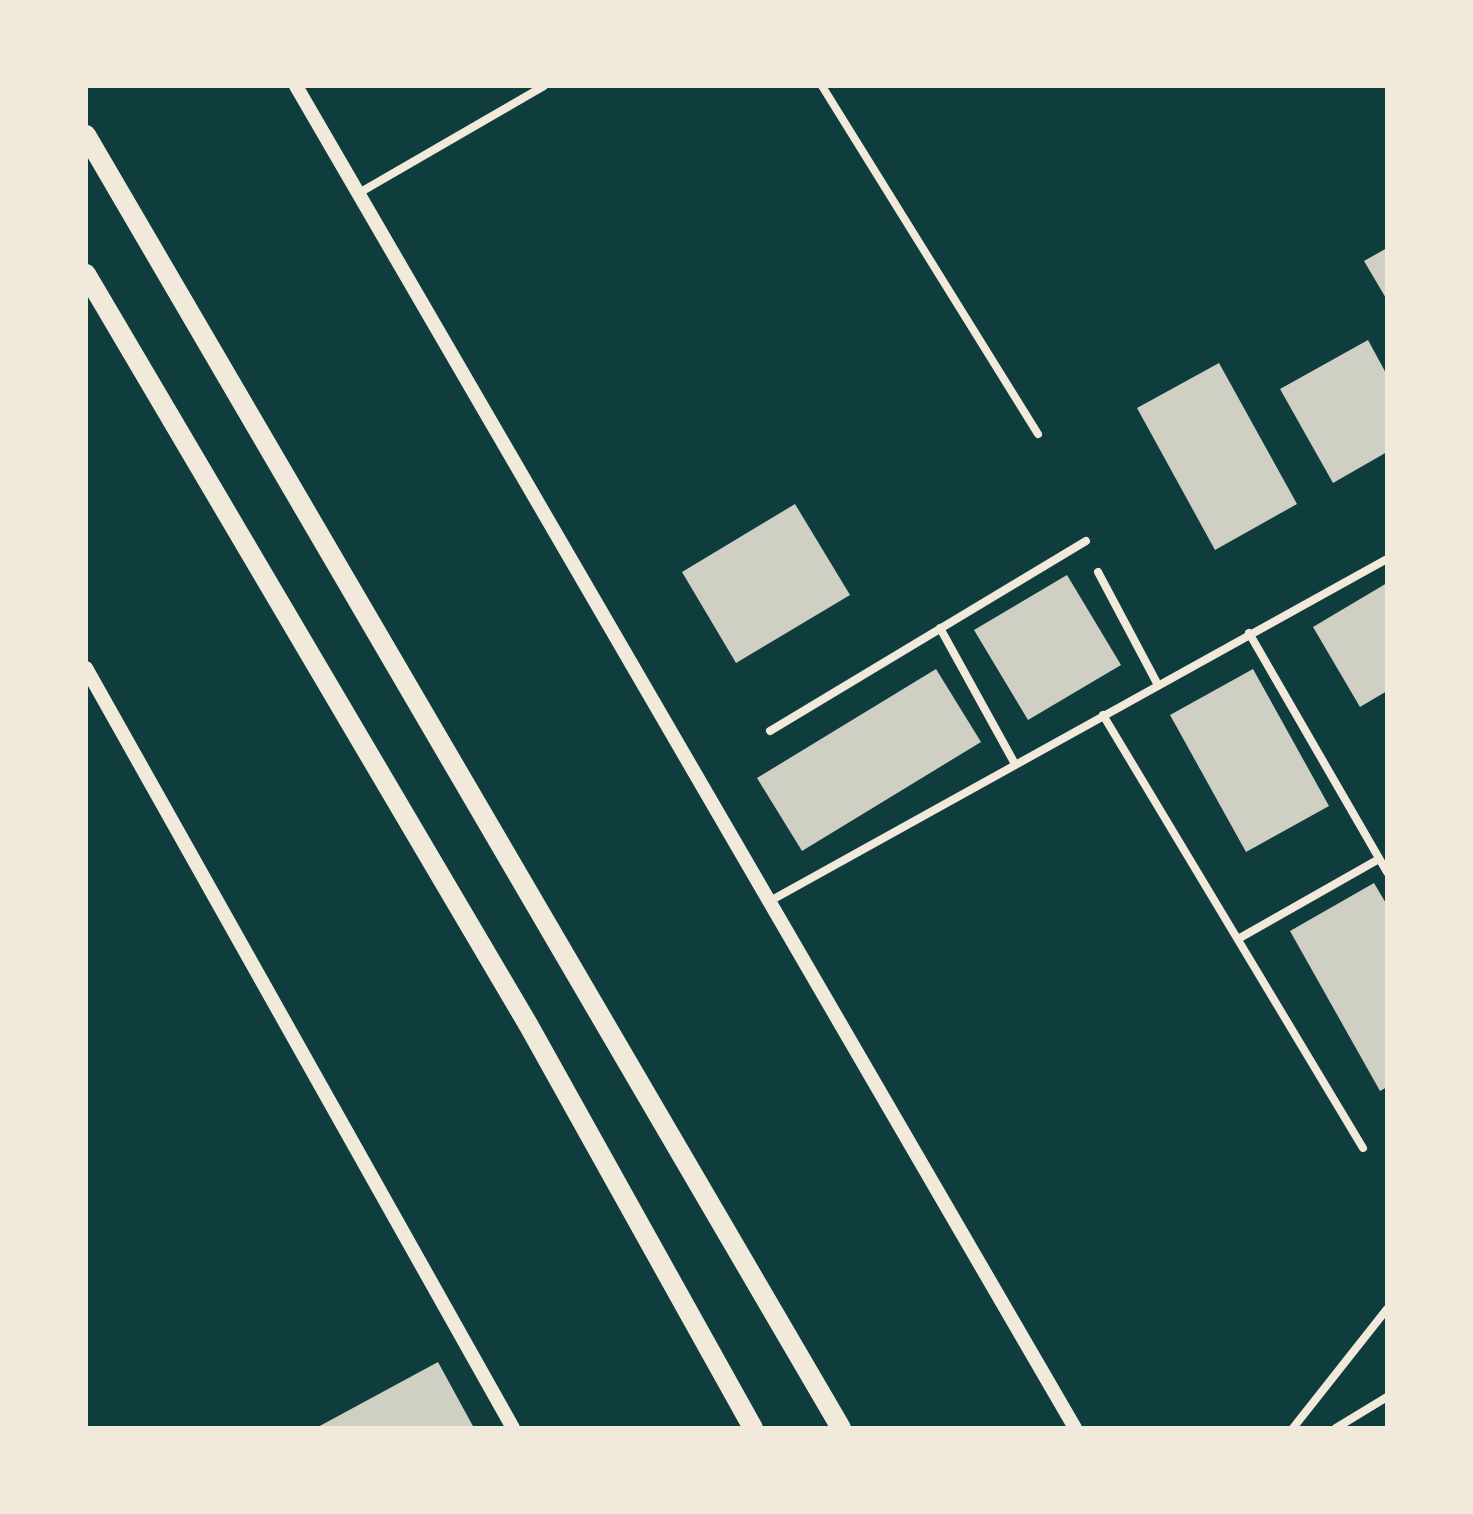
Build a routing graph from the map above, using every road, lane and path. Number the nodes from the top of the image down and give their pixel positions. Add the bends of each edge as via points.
1 (296, 86) edge
2 (544, 86) edge
3 (822, 86) edge
4 (86, 135) edge
5 (359, 193) junction
6 (86, 274) edge
7 (1038, 434) dead end
8 (1086, 541) dead end
9 (1387, 559) edge
10 (1098, 572) dead end
11 (940, 628) junction
12 (1249, 633) junction
13 (86, 668) edge
14 (1158, 685) junction
15 (1103, 715) junction
16 (770, 731) dead end
17 (1015, 764) junction
18 (1379, 859) junction
19 (1387, 872) edge
20 (770, 901) junction
21 (1238, 939) junction
22 (1363, 1148) dead end
23 (1387, 1309) edge
24 (1387, 1397) edge
25 (513, 1428) edge
26 (753, 1428) edge
27 (841, 1428) edge
28 (1075, 1428) edge
29 (1293, 1428) edge
30 (1336, 1428) edge

1 - 5 street
2 - 5 street
3 - 7 street
4 - 27 main road
5 - 20 street
6 - 26 main road via 529,1026
8 - 11 street
9 - 12 street
10 - 14 street
11 - 16 street
11 - 17 street
12 - 14 street
12 - 18 street
13 - 25 street
14 - 15 street
15 - 17 street
15 - 21 street
17 - 20 street
18 - 19 street
18 - 21 street
20 - 28 street
21 - 22 street
23 - 29 street
24 - 30 street

